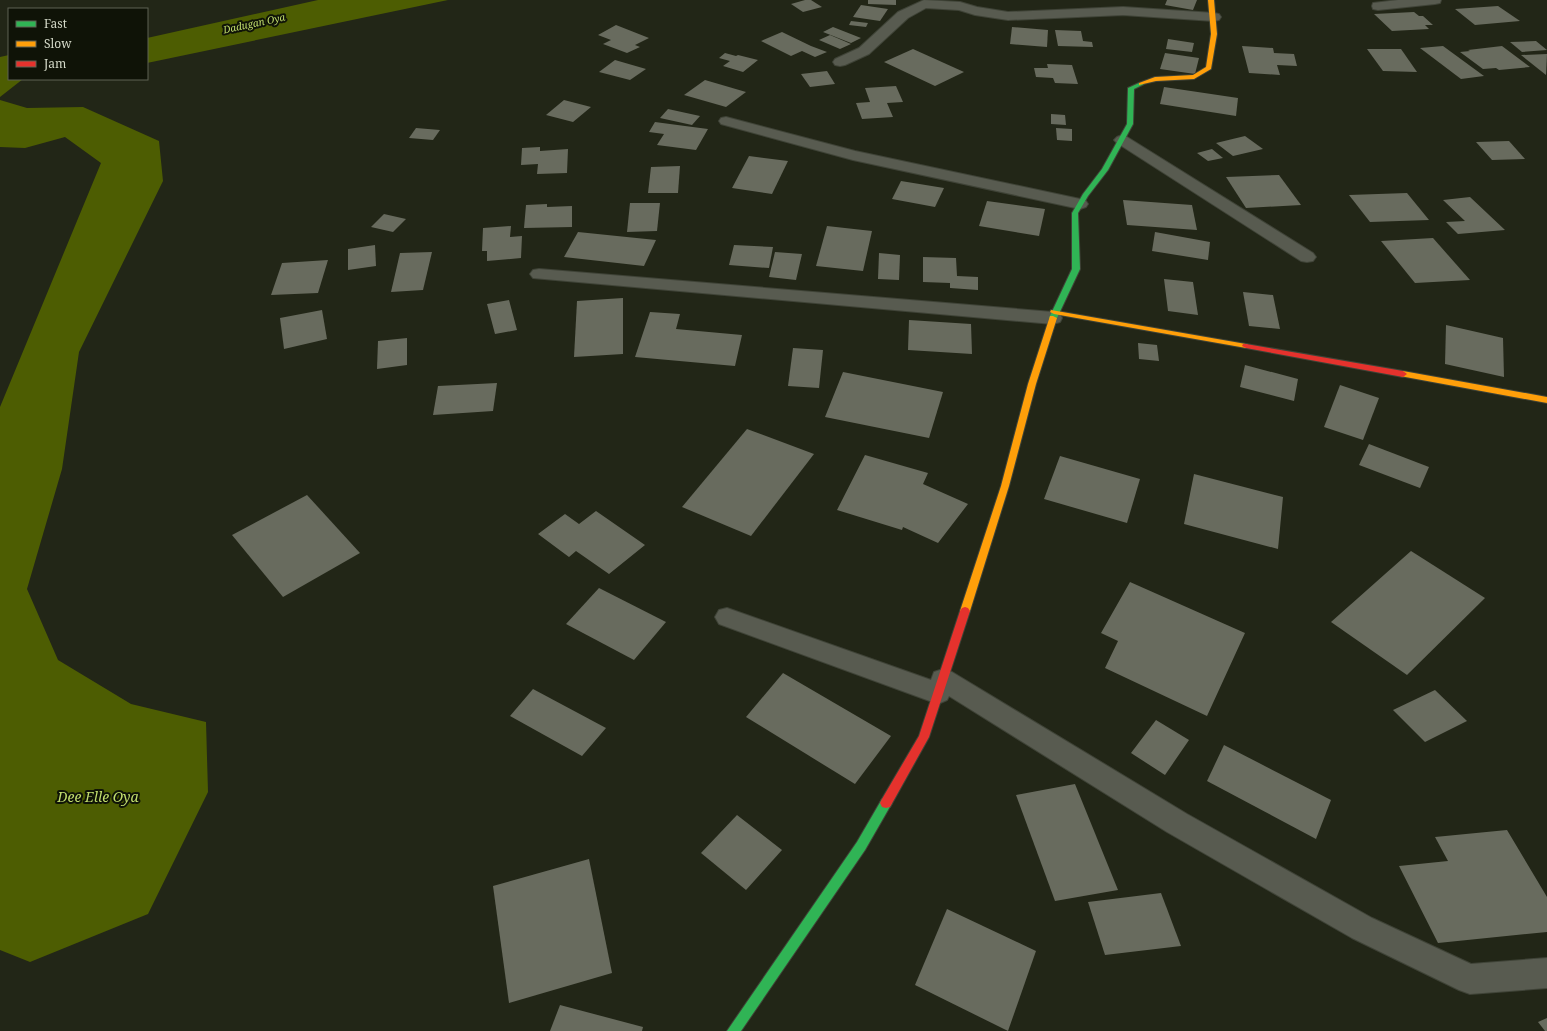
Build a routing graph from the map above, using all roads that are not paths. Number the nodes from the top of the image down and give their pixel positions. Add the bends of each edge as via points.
1 (1211, 0) edge
2 (1435, 0) edge
3 (1378, 6) dead end
4 (1214, 17) junction
5 (840, 62) dead end
6 (726, 121) dead end
7 (1122, 140) junction
8 (1080, 204) junction
9 (1307, 258) dead end
10 (539, 274) dead end
11 (1054, 315) junction
12 (1547, 400) edge
13 (727, 617) dead end
14 (940, 686) junction
15 (1547, 973) edge
16 (733, 1031) edge

1 - 4 street
2 - 3 lane
4 - 5 lane via 1123,11 1008,16 960,6 924,4 903,15 864,51
4 - 7 street via 1214,47 1209,68 1194,76 1155,79 1131,88 1130,124
6 - 8 lane via 853,155
7 - 8 street via 1105,170
7 - 9 lane
8 - 11 street via 1076,213 1076,268
10 - 11 lane
11 - 12 street
11 - 14 street via 1032,384 1005,486
13 - 14 lane
14 - 15 lane via 1362,928 1470,979
14 - 16 street via 924,737 861,846

